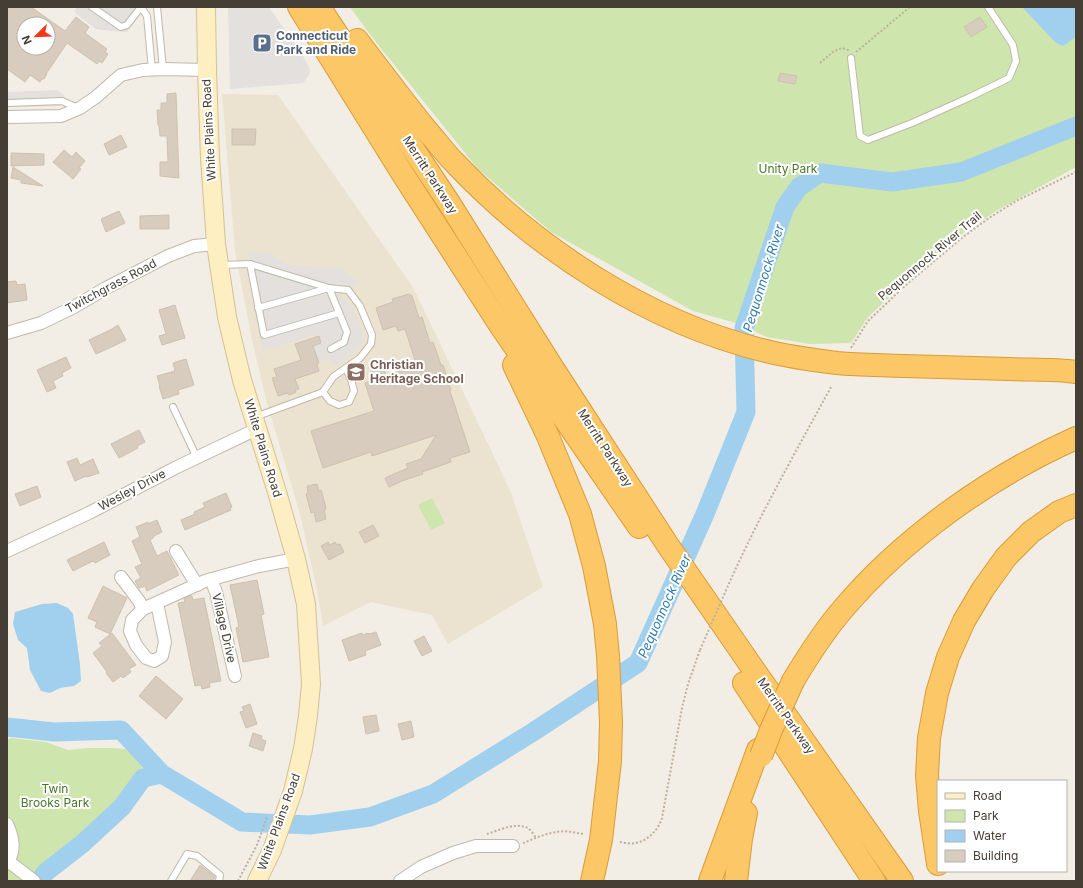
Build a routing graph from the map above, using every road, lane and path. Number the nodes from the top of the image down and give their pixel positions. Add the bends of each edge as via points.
1 (92, 7) edge
2 (141, 7) edge
3 (157, 7) edge
4 (206, 7) edge
5 (299, 7) edge
6 (319, 7) edge
7 (332, 7) edge
8 (910, 7) edge
9 (988, 7) edge
10 (851, 58) junction
11 (820, 63) dead end
12 (157, 69) junction
13 (207, 70) junction
14 (7, 103) edge
15 (80, 108) junction
16 (7, 117) edge
17 (1076, 172) edge
18 (404, 176) junction
19 (216, 244) junction
20 (250, 264) junction
21 (219, 265) junction
22 (329, 288) junction
23 (258, 308) junction
24 (339, 313) junction
25 (7, 332) edge
26 (851, 348) dead end
27 (331, 349) dead end
28 (346, 369) junction
29 (1076, 372) edge
30 (831, 387) dead end
31 (323, 392) junction
32 (173, 407) dead end
33 (256, 424) junction
34 (1076, 438) edge
35 (197, 458) junction
36 (1076, 505) edge
37 (7, 551) edge
38 (176, 551) dead end
39 (664, 552) junction
40 (296, 559) junction
41 (121, 577) dead end
42 (210, 580) junction
43 (197, 585) junction
44 (687, 586) junction
45 (157, 602) junction
46 (143, 609) junction
47 (235, 676) dead end
48 (760, 753) junction
49 (7, 824) edge
50 (584, 834) dead end
51 (620, 842) dead end
52 (513, 846) joint
53 (264, 848) junction
54 (937, 858) edge
55 (8, 862) edge
56 (31, 878) edge
57 (171, 881) edge
58 (219, 881) edge
59 (238, 881) edge
60 (257, 881) edge
61 (400, 881) edge
62 (592, 881) edge
63 (710, 881) edge
64 (736, 881) edge
65 (874, 881) edge
66 (902, 881) edge

1 - 2 lane via 121,27 127,25
2 - 12 lane via 147,16
3 - 12 lane
4 - 13 main road, White Plains Road
5 - 18 highway, Merritt Parkway
6 - 39 highway, Merritt Parkway via 449,203
7 - 29 highway via 410,109 452,160 486,194 562,255 603,282 652,308 723,338 804,359 839,363
8 - 10 path
9 - 10 lane via 1013,45 1016,62 1009,78 912,123 868,140 860,136
10 - 11 path via 848,50 842,48 834,51
12 - 13 street
12 - 15 street via 122,75
13 - 19 main road, White Plains Road
14 - 15 lane via 62,101
15 - 16 street via 61,116
17 - 26 path, Pequonnock River Trail via 1016,201 963,237 868,321
18 - 39 highway, Merritt Parkway via 523,359
18 - 62 highway via 445,254 510,359 547,434 580,514 594,566 608,656 610,761 601,840
19 - 21 main road, White Plains Road
19 - 25 street, Twitchgrass Road via 194,246 168,256 106,288 74,308 41,323
20 - 21 lane
20 - 22 lane
20 - 23 lane
21 - 33 main road, White Plains Road via 226,317
22 - 23 lane
22 - 24 lane
22 - 28 lane via 348,290 360,306 372,335 370,344 360,358
23 - 24 lane via 264,335
24 - 27 lane via 347,332 344,342
28 - 31 lane via 333,377
28 - 31 lane via 354,391 349,402 339,405 330,401
30 - 51 path, bridge via 740,558 700,650 682,708 659,825 655,832 643,841 635,844
31 - 33 lane
32 - 35 lane
33 - 35 street, Wesley Drive
33 - 40 main road, White Plains Road
34 - 48 highway, bridge via 1035,458 988,486 942,518 898,553 861,589 808,656 793,681
35 - 37 street, Wesley Drive
36 - 54 highway via 1060,512 1031,532 1006,557 983,588 964,621 948,657 937,693 927,768
38 - 43 street, Village Drive
39 - 44 highway, Merritt Parkway
40 - 42 street, Village Drive
40 - 53 main road, White Plains Road via 306,604 311,684 308,716 293,791
41 - 46 street
42 - 43 street, Village Drive
42 - 47 street, Village Drive via 216,592
43 - 45 street, Village Drive
44 - 65 highway, Merritt Parkway via 760,706
44 - 66 highway, Merritt Parkway via 754,670
45 - 46 street, Village Drive
45 - 46 street, Village Drive via 165,642 162,656 154,661 146,658 130,631 132,620
48 - 63 highway
48 - 64 highway via 746,811
49 - 55 street via 12,834 13,846 12,856
50 - 52 path via 559,831
52 - 61 street via 476,846 453,853 420,867
53 - 59 path
53 - 60 main road, White Plains Road
55 - 56 street
57 - 58 lane via 187,854 196,856 220,875

